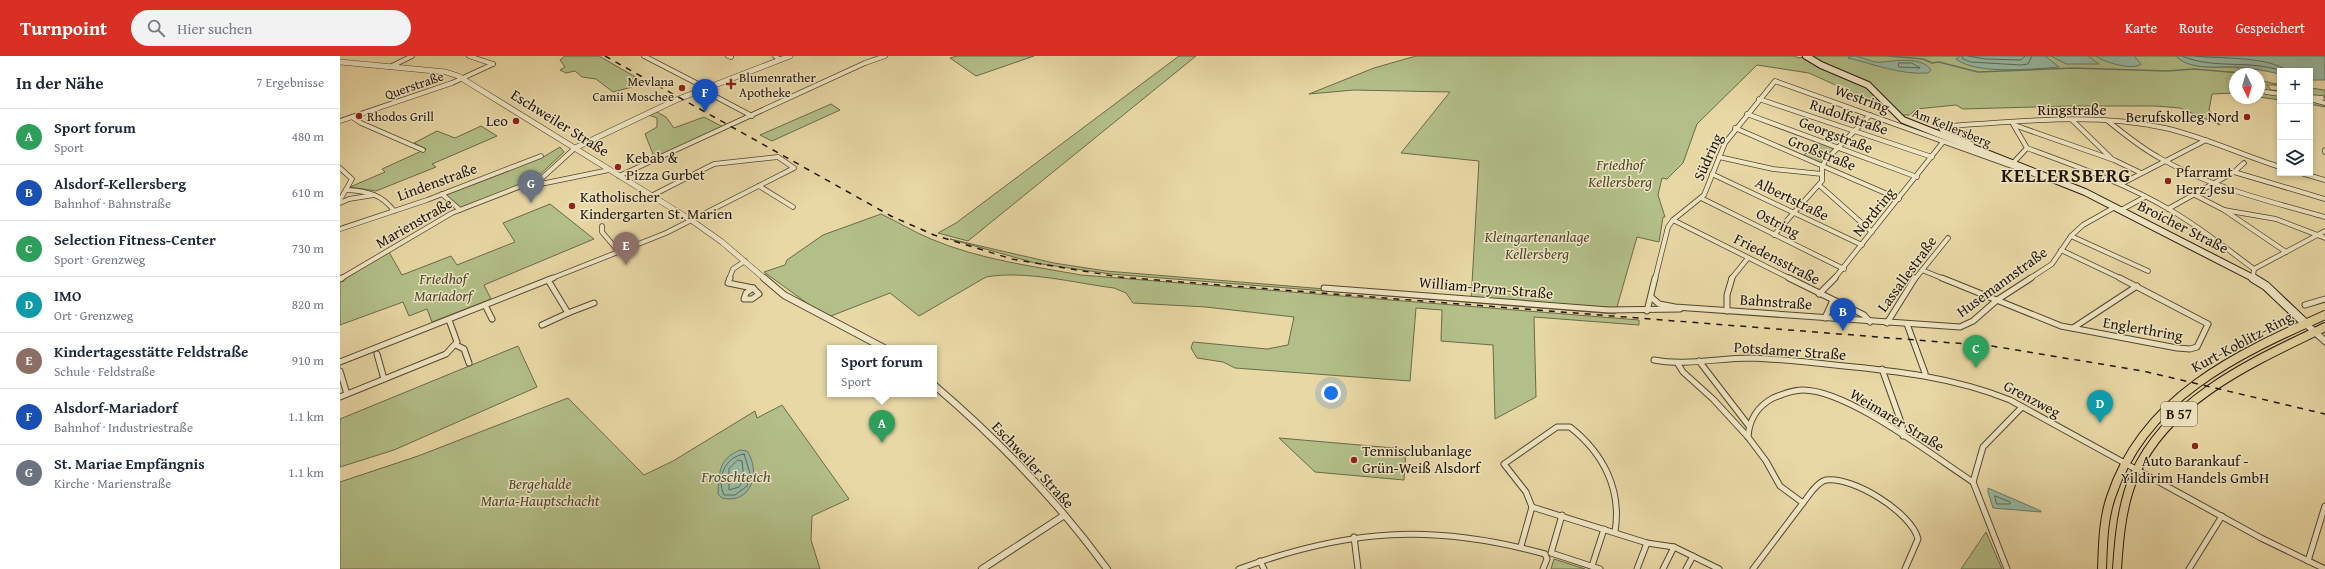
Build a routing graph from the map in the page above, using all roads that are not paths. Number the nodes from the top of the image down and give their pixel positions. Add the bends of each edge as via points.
1 (412, 56) edge
2 (469, 56) edge
3 (644, 56) edge
4 (775, 56) edge
5 (790, 56) edge
6 (885, 56) edge
7 (1806, 56) edge
8 (780, 60) junction
9 (340, 62) edge
10 (390, 67) junction
11 (462, 78) junction
12 (1775, 81) joint
13 (705, 89) junction
14 (2266, 92) dead end
15 (2277, 94) edge
16 (2313, 98) edge
17 (1759, 99) junction
18 (2325, 103) edge
19 (1747, 114) junction
20 (1870, 115) junction
21 (752, 116) junction
22 (352, 117) junction
23 (2072, 120) junction
24 (340, 121) edge
25 (2108, 121) junction
26 (2013, 124) junction
27 (1735, 128) junction
28 (1853, 131) junction
29 (2206, 140) junction
30 (1944, 142) junction
31 (575, 148) junction
32 (1837, 148) junction
33 (2027, 148) junction
34 (423, 150) dead end
35 (541, 156) dead end
36 (1719, 157) junction
37 (1932, 157) junction
38 (2114, 160) junction
39 (2164, 161) junction
40 (2014, 162) junction
41 (2244, 163) dead end
42 (2277, 166) edge
43 (1822, 167) junction
44 (340, 168) edge
45 (609, 170) junction
46 (2234, 172) junction
47 (2141, 173) junction
48 (1712, 174) junction
49 (1822, 174) junction
50 (619, 176) junction
51 (2311, 176) edge
52 (1917, 178) junction
53 (2053, 179) junction
54 (2325, 180) edge
55 (2211, 183) junction
56 (2121, 184) junction
57 (526, 186) junction
58 (759, 186) junction
59 (1818, 186) junction
60 (346, 190) junction
61 (442, 194) junction
62 (2193, 194) junction
63 (375, 195) junction
64 (653, 195) junction
65 (2146, 197) junction
66 (1701, 198) junction
67 (1900, 198) junction
68 (2325, 199) edge
69 (340, 200) edge
70 (340, 203) edge
71 (793, 207) dead end
72 (2118, 208) junction
73 (2168, 209) junction
74 (460, 210) junction
75 (2224, 210) junction
76 (394, 211) junction
77 (1793, 213) junction
78 (2325, 217) edge
79 (692, 220) junction
80 (1673, 220) junction
81 (602, 226) dead end
82 (340, 229) edge
83 (2325, 231) edge
84 (1872, 232) junction
85 (1774, 235) junction
86 (2319, 235) junction
87 (2071, 236) junction
88 (1948, 238) dead end
89 (2325, 238) edge
90 (1862, 245) junction
91 (2061, 250) junction
92 (619, 252) junction
93 (2286, 252) junction
94 (1748, 258) junction
95 (745, 261) junction
96 (1844, 270) junction
97 (1922, 270) junction
98 (2148, 271) dead end
99 (2254, 273) junction
100 (340, 279) edge
101 (548, 280) junction
102 (2137, 286) junction
103 (753, 288) dead end
104 (1324, 288) dead end
105 (1819, 294) junction
106 (1651, 297) junction
107 (2325, 299) edge
108 (1833, 300) junction
109 (1997, 300) junction
110 (594, 303) dead end
111 (485, 305) junction
112 (2305, 305) dead end
113 (1692, 309) junction
114 (1647, 311) junction
115 (1727, 311) junction
116 (568, 313) junction
117 (2325, 315) edge
118 (1825, 318) junction
119 (492, 319) dead end
120 (448, 320) junction
121 (1870, 322) junction
122 (1887, 323) junction
123 (1906, 324) junction
124 (2306, 324) junction
125 (542, 325) dead end
126 (2325, 327) edge
127 (2073, 328) junction
128 (2315, 332) junction
129 (2325, 341) edge
130 (456, 345) junction
131 (878, 345) edge
132 (376, 354) dead end
133 (1654, 360) dead end
134 (1699, 361) junction
135 (340, 362) edge
136 (469, 363) dead end
137 (1678, 364) junction
138 (1882, 369) junction
139 (340, 371) edge
140 (1925, 373) junction
141 (384, 379) junction
142 (937, 388) edge
143 (347, 394) junction
144 (340, 397) edge
145 (2022, 407) junction
146 (1750, 426) junction
147 (1903, 436) junction
148 (1748, 437) junction
149 (2125, 464) junction
150 (2138, 471) junction
151 (1973, 482) junction
152 (1803, 503) junction
153 (2325, 506) edge
154 (1532, 507) junction
155 (1562, 515) junction
156 (1063, 516) junction
157 (2222, 516) junction
158 (1604, 529) junction
159 (1615, 532) junction
160 (1354, 537) junction
161 (1647, 543) junction
162 (1521, 546) junction
163 (1674, 547) junction
164 (1692, 556) junction
165 (1260, 561) junction
166 (2308, 561) junction
167 (1592, 566) junction
168 (1715, 568) edge
169 (982, 569) edge
170 (1107, 569) edge
171 (1239, 569) edge
172 (1264, 569) edge
173 (1358, 569) edge
174 (1543, 569) edge
175 (1600, 569) edge
176 (1637, 569) edge
177 (1663, 569) edge
178 (1686, 569) edge
179 (1754, 569) edge
180 (1906, 569) edge
181 (2007, 569) edge
182 (2102, 569) edge
183 (2117, 569) edge
184 (2189, 569) edge
185 (2325, 569) edge

1 - 10 street
2 - 11 street, Querstraße via 493,64
3 - 13 street
4 - 8 street
5 - 8 street
6 - 21 street via 848,70
7 - 40 main road, Am Kellersberg via 1866,84 1881,95 1903,120
8 - 13 street
9 - 10 street, Eschweiler Straße
10 - 11 street, Eschweiler Straße via 446,72
11 - 22 street, Querstraße
11 - 31 street, Eschweiler Straße
12 - 17 street, Südring
12 - 20 street, Westring
13 - 21 street
13 - 31 street
14 - 15 street
16 - 18 street
17 - 19 street, Südring
17 - 28 street, Rudolfstraße
19 - 27 street, Südring
19 - 32 street, Georgstraße
20 - 28 street
20 - 30 street, Westring
21 - 50 street
22 - 24 street, Querstraße
22 - 34 street
23 - 25 street, Ringstraße
23 - 26 street, Ringstraße
23 - 38 street
25 - 29 street, Ringstraße via 2164,128
25 - 39 street via 2133,142
26 - 33 street
26 - 38 street
26 - 40 street, Ringstraße via 1946,126 1941,129 1947,134
27 - 36 street, Südring
27 - 43 street, Großstraße
28 - 32 street
28 - 37 street, Rudolfstraße
29 - 39 street
29 - 42 street, Ringstraße
30 - 37 street, Nordring
30 - 53 street, Westring via 2039,178
31 - 45 street, Eschweiler Straße
31 - 57 street, Marienstraße via 548,175
32 - 43 street
32 - 52 street, Georgstraße
33 - 40 street
33 - 56 street
35 - 61 street, Lindenstraße
36 - 48 street, Südring
36 - 49 street via 1773,169
37 - 52 street, Nordring
38 - 47 street
39 - 47 street
39 - 55 street
40 - 53 main road, Broicher Straße
41 - 46 street
43 - 49 street
43 - 67 street, Großstraße
44 - 60 street via 352,179
45 - 50 street, Eschweiler Straße
45 - 57 street, Marienstraße
46 - 55 street
46 - 68 street
47 - 56 street
48 - 66 street, Südring
48 - 77 street, Albertstraße
49 - 59 street via 1822,181
50 - 64 street, Eschweiler Straße
51 - 54 street
52 - 67 street, Nordring
53 - 72 main road, Broicher Straße
55 - 62 street
55 - 78 street
56 - 65 street
57 - 74 street, Marienstraße
58 - 64 street via 794,168 778,157 714,164
58 - 71 street
58 - 79 street
59 - 77 street
59 - 84 street
60 - 63 street via 364,191
60 - 69 street
61 - 74 street
61 - 76 street, Lindenstraße
62 - 73 street
62 - 75 street
63 - 70 street
63 - 76 street via 386,199
64 - 79 street, Eschweiler Straße
65 - 72 street, Husemannstraße
65 - 73 street
66 - 80 street, Südring
66 - 85 street, Ostring
67 - 84 street, Nordring
72 - 87 street, Husemannstraße via 2083,225
72 - 99 main road, Broicher Straße
73 - 99 street via 2190,222
74 - 100 street, Marienstraße via 435,222
75 - 86 street via 2250,213
75 - 93 street
76 - 82 street, Lindenstraße
77 - 85 street
77 - 90 street, Albertstraße
79 - 92 street
79 - 95 street, Eschweiler Straße
80 - 94 street, Friedensstraße
80 - 106 street via 1668,227
81 - 92 street via 602,232
83 - 86 street
84 - 90 street, Nordring
85 - 96 street, Ostring
86 - 89 street
86 - 93 street
87 - 91 street, Husemannstraße
87 - 98 street
88 - 97 street, Lassallestraße
90 - 96 street, Nordring
91 - 102 street, Englerthring
91 - 109 street, Husemannstraße via 2052,264
92 - 101 street
93 - 99 street
94 - 105 street, Friedensstraße
94 - 115 street via 1733,273 1729,282
95 - 103 street via 734,269 728,283
95 - 131 street, Eschweiler Straße via 784,295
96 - 105 street, Nordring
97 - 109 street, Englerthring
97 - 122 street, Lassallestraße
99 - 124 main road, Broicher Straße
101 - 111 street
101 - 116 street
102 - 127 street
102 - 127 street, Englerthring via 2208,324 2197,347 2177,348
104 - 114 street, William-Prym-Straße
105 - 108 street, Friedensstraße
106 - 113 street, Bahnstraße via 1662,305
106 - 114 street
107 - 112 street
108 - 118 street
108 - 121 street, Friedensstraße via 1864,316
109 - 123 street, Husemannstraße via 1973,321 1960,327
109 - 127 street, Englerthring via 2061,326
110 - 116 street
111 - 119 street
111 - 120 street
113 - 114 street, Bahnstraße
113 - 115 street, Bahnstraße
115 - 118 street, Bahnstraße
116 - 125 street
117 - 124 main road, Kurt-Koblitz-Ring / B 57
118 - 121 street, Bahnstraße
120 - 130 street
120 - 135 street
121 - 122 street, Bahnstraße
122 - 123 street, Bahnstraße
123 - 140 street
124 - 128 street, Broicher Straße
124 - 149 main road, Kurt-Koblitz-Ring / B 57 via 2242,355 2185,390 2154,420
126 - 128 main road, Kurt-Koblitz-Ring / B 57
128 - 129 street, Broicher Straße
128 - 150 main road, Kurt-Koblitz-Ring / B 57 via 2246,366 2195,399 2160,437
130 - 136 street via 464,349
130 - 141 street via 438,358
132 - 141 street
133 - 137 street, Potsdamer Straße
134 - 137 street, Potsdamer Straße
134 - 138 street, Potsdamer Straße via 1756,358
134 - 146 street
137 - 148 street
138 - 140 street, Potsdamer Straße
138 - 147 street via 1902,425
139 - 143 street
140 - 145 street, Grenzweg via 1972,385
141 - 143 street
142 - 156 street, Eschweiler Straße via 984,432
143 - 144 street
145 - 149 street, Grenzweg
145 - 151 street via 1983,447
146 - 147 street, Weimarer Straße via 1758,410 1773,398 1788,392 1809,392 1832,396 1858,408
146 - 148 street, Weimarer Straße
147 - 151 street, Weimarer Straße
148 - 152 street via 1780,486
149 - 150 street, Grenzweg
149 - 182 main road, Kurt-Koblitz-Ring / B 57 via 2111,497 2104,534
150 - 157 street
150 - 183 main road, Kurt-Koblitz-Ring / B 57 via 2124,507
151 - 181 street
152 - 179 street
152 - 180 street via 1818,485 1827,479 1848,482 1868,492 1903,516 1916,532 1918,539
153 - 166 street
154 - 155 street
154 - 159 street via 1526,492 1504,464 1556,427 1570,427 1592,448 1608,473 1617,509
154 - 162 street
155 - 158 street
155 - 167 street via 1551,553
156 - 169 street
156 - 170 street, Eschweiler Straße
157 - 166 street
157 - 184 street
158 - 159 street
158 - 167 street
159 - 161 street
160 - 162 street via 1400,532 1445,533
160 - 165 street via 1292,550
160 - 173 street
161 - 163 street
161 - 176 street
162 - 174 street via 1545,554 1547,559
163 - 164 street
163 - 177 street
164 - 168 street
164 - 178 street
165 - 171 street
165 - 172 street
166 - 185 street
167 - 175 street

